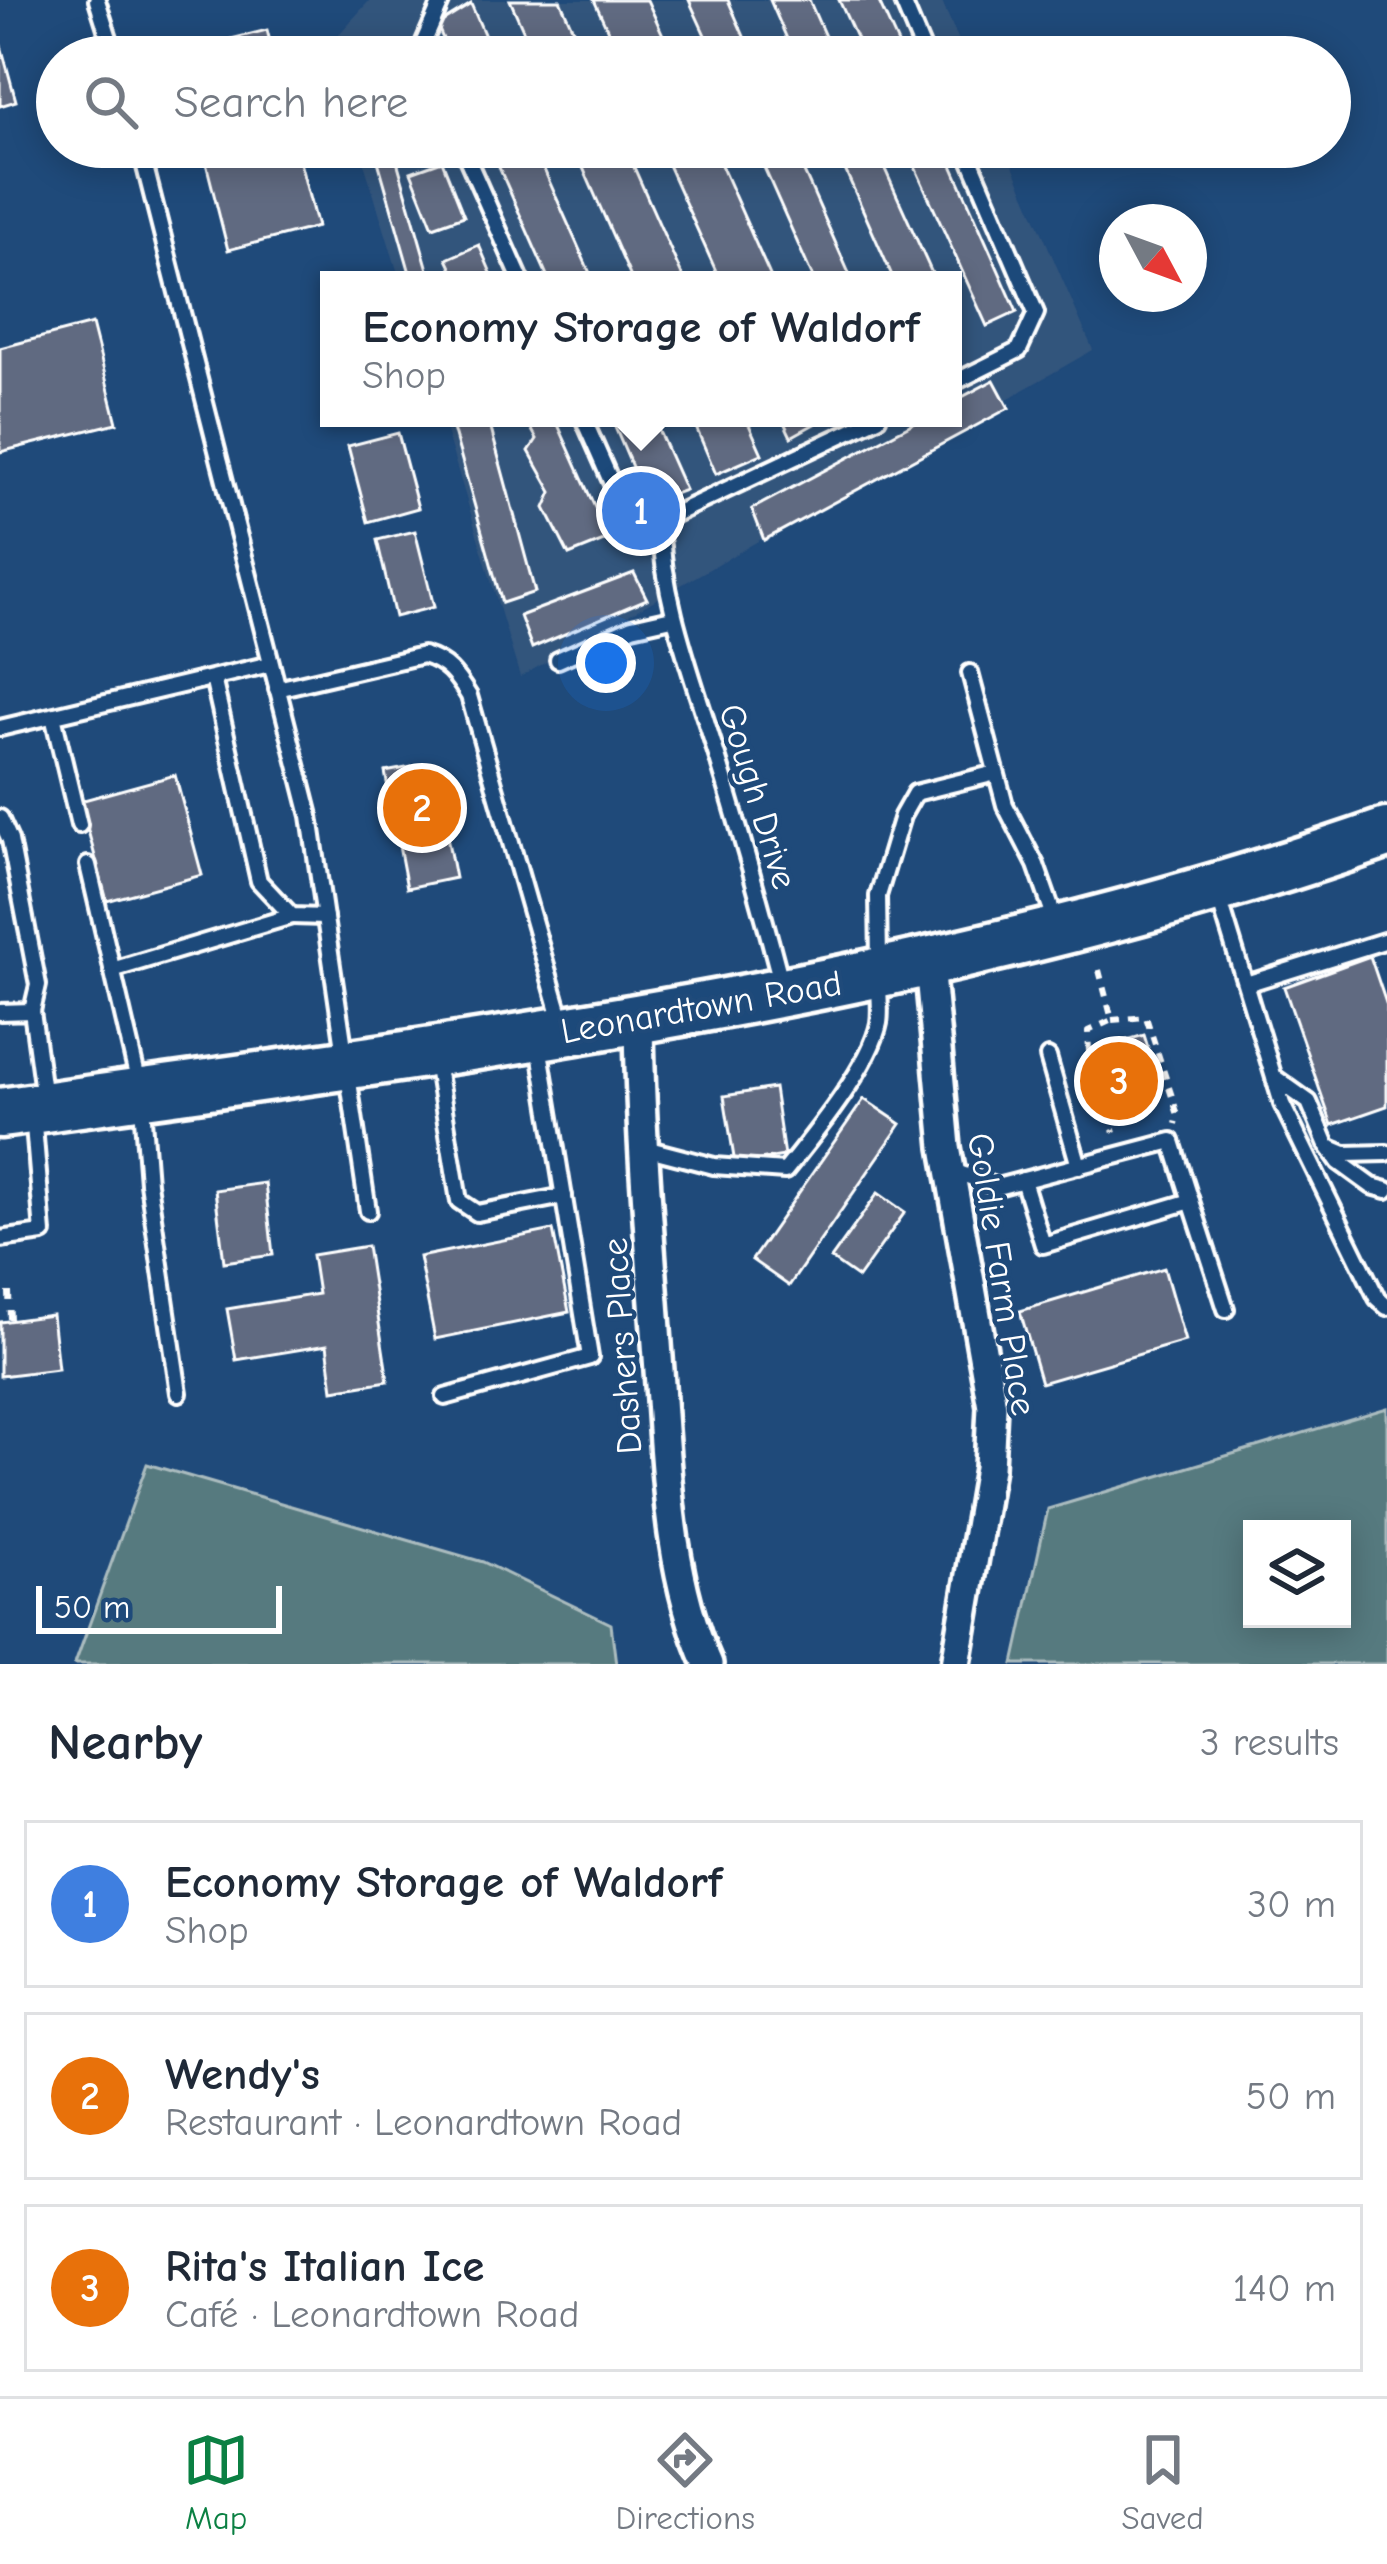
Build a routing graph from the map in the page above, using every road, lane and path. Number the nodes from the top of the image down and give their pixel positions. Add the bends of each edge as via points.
1 (97, 0) edge
2 (442, 0) edge
3 (902, 0) edge
4 (108, 36) edge
5 (426, 36) edge
6 (917, 36) edge
7 (145, 168) edge
8 (471, 168) edge
9 (973, 168) edge
10 (517, 271) edge
11 (962, 378) edge
12 (587, 427) edge
13 (859, 427) edge
14 (660, 521) junction
15 (672, 618) junction
16 (558, 660) dead end
17 (270, 664) junction
18 (970, 673) dead end
19 (213, 678) junction
20 (277, 689) junction
21 (53, 716) junction
22 (0, 728) edge
23 (996, 773) junction
24 (0, 818) edge
25 (79, 825) dead end
26 (1387, 833) edge
27 (88, 865) dead end
28 (1216, 887) junction
29 (292, 916) junction
30 (325, 917) junction
31 (1060, 932) junction
32 (1385, 945) edge
33 (929, 964) junction
34 (112, 970) junction
35 (1100, 970) dead end
36 (879, 975) junction
37 (1246, 984) junction
38 (784, 993) junction
39 (32, 1011) junction
40 (0, 1012) edge
41 (639, 1018) junction
42 (1112, 1020) junction
43 (551, 1032) junction
44 (434, 1049) junction
45 (1048, 1057) dead end
46 (348, 1063) junction
47 (1274, 1077) junction
48 (141, 1093) junction
49 (26, 1110) edge
50 (1172, 1141) junction
51 (1327, 1145) junction
52 (641, 1147) junction
53 (1387, 1153) edge
54 (1121, 1154) junction
55 (1079, 1166) junction
56 (951, 1171) junction
57 (1023, 1180) junction
58 (1387, 1190) edge
59 (564, 1196) junction
60 (1191, 1201) junction
61 (368, 1211) dead end
62 (0, 1239) edge
63 (9, 1292) dead end
64 (1387, 1306) edge
65 (1226, 1309) dead end
66 (10, 1320) dead end
67 (179, 1393) dead end
68 (446, 1397) dead end
69 (708, 1664) edge
70 (956, 1664) edge

1 - 4 lane
2 - 5 lane
3 - 6 lane
7 - 17 lane
8 - 10 lane
9 - 11 lane via 1036,313 1019,350
12 - 14 lane via 625,513
13 - 14 lane
14 - 15 lane, Gough Drive
15 - 16 lane
15 - 38 lane, Gough Drive
17 - 19 lane
17 - 20 lane
18 - 23 lane
19 - 21 lane
19 - 29 lane via 259,881
20 - 30 lane via 310,816
20 - 43 lane via 423,655 456,675 469,696
21 - 22 lane
21 - 25 lane
23 - 31 lane
23 - 36 lane via 915,793 878,896
24 - 39 lane via 38,985
26 - 28 highway, Leonardtown Road
27 - 34 lane
28 - 31 highway, Leonardtown Road
28 - 37 lane
29 - 30 lane
29 - 34 lane
30 - 46 lane
31 - 33 highway, Leonardtown Road
32 - 37 lane
33 - 36 highway, Leonardtown Road
33 - 56 street, Goldie Farm Place
34 - 48 lane
35 - 42 path
36 - 38 highway, Leonardtown Road
36 - 52 lane via 879,1024 861,1063 785,1171 714,1166
37 - 47 lane
38 - 41 highway, Leonardtown Road
39 - 40 lane
39 - 49 lane
41 - 43 highway, Leonardtown Road
41 - 52 street, Dashers Place
42 - 50 path via 1146,1017 1178,1115
42 - 54 path via 1088,1031 1089,1052
43 - 44 highway, Leonardtown Road
43 - 59 lane
44 - 46 highway, Leonardtown Road
44 - 59 lane via 459,1201 477,1213
45 - 55 lane
46 - 48 highway, Leonardtown Road
46 - 61 lane
47 - 51 lane via 1309,1102
47 - 64 lane via 1334,1217
48 - 49 highway, Leonardtown Road
48 - 67 lane
49 - 62 lane via 43,1233
50 - 54 lane
50 - 60 lane
51 - 53 lane via 1345,1154
51 - 58 lane via 1358,1178
52 - 69 street, Dashers Place via 670,1513
54 - 55 lane
55 - 57 lane
56 - 57 lane via 997,1186
56 - 70 street, Goldie Farm Place via 993,1438
57 - 60 lane via 1043,1245
59 - 68 lane via 590,1358
60 - 65 lane
63 - 66 path

